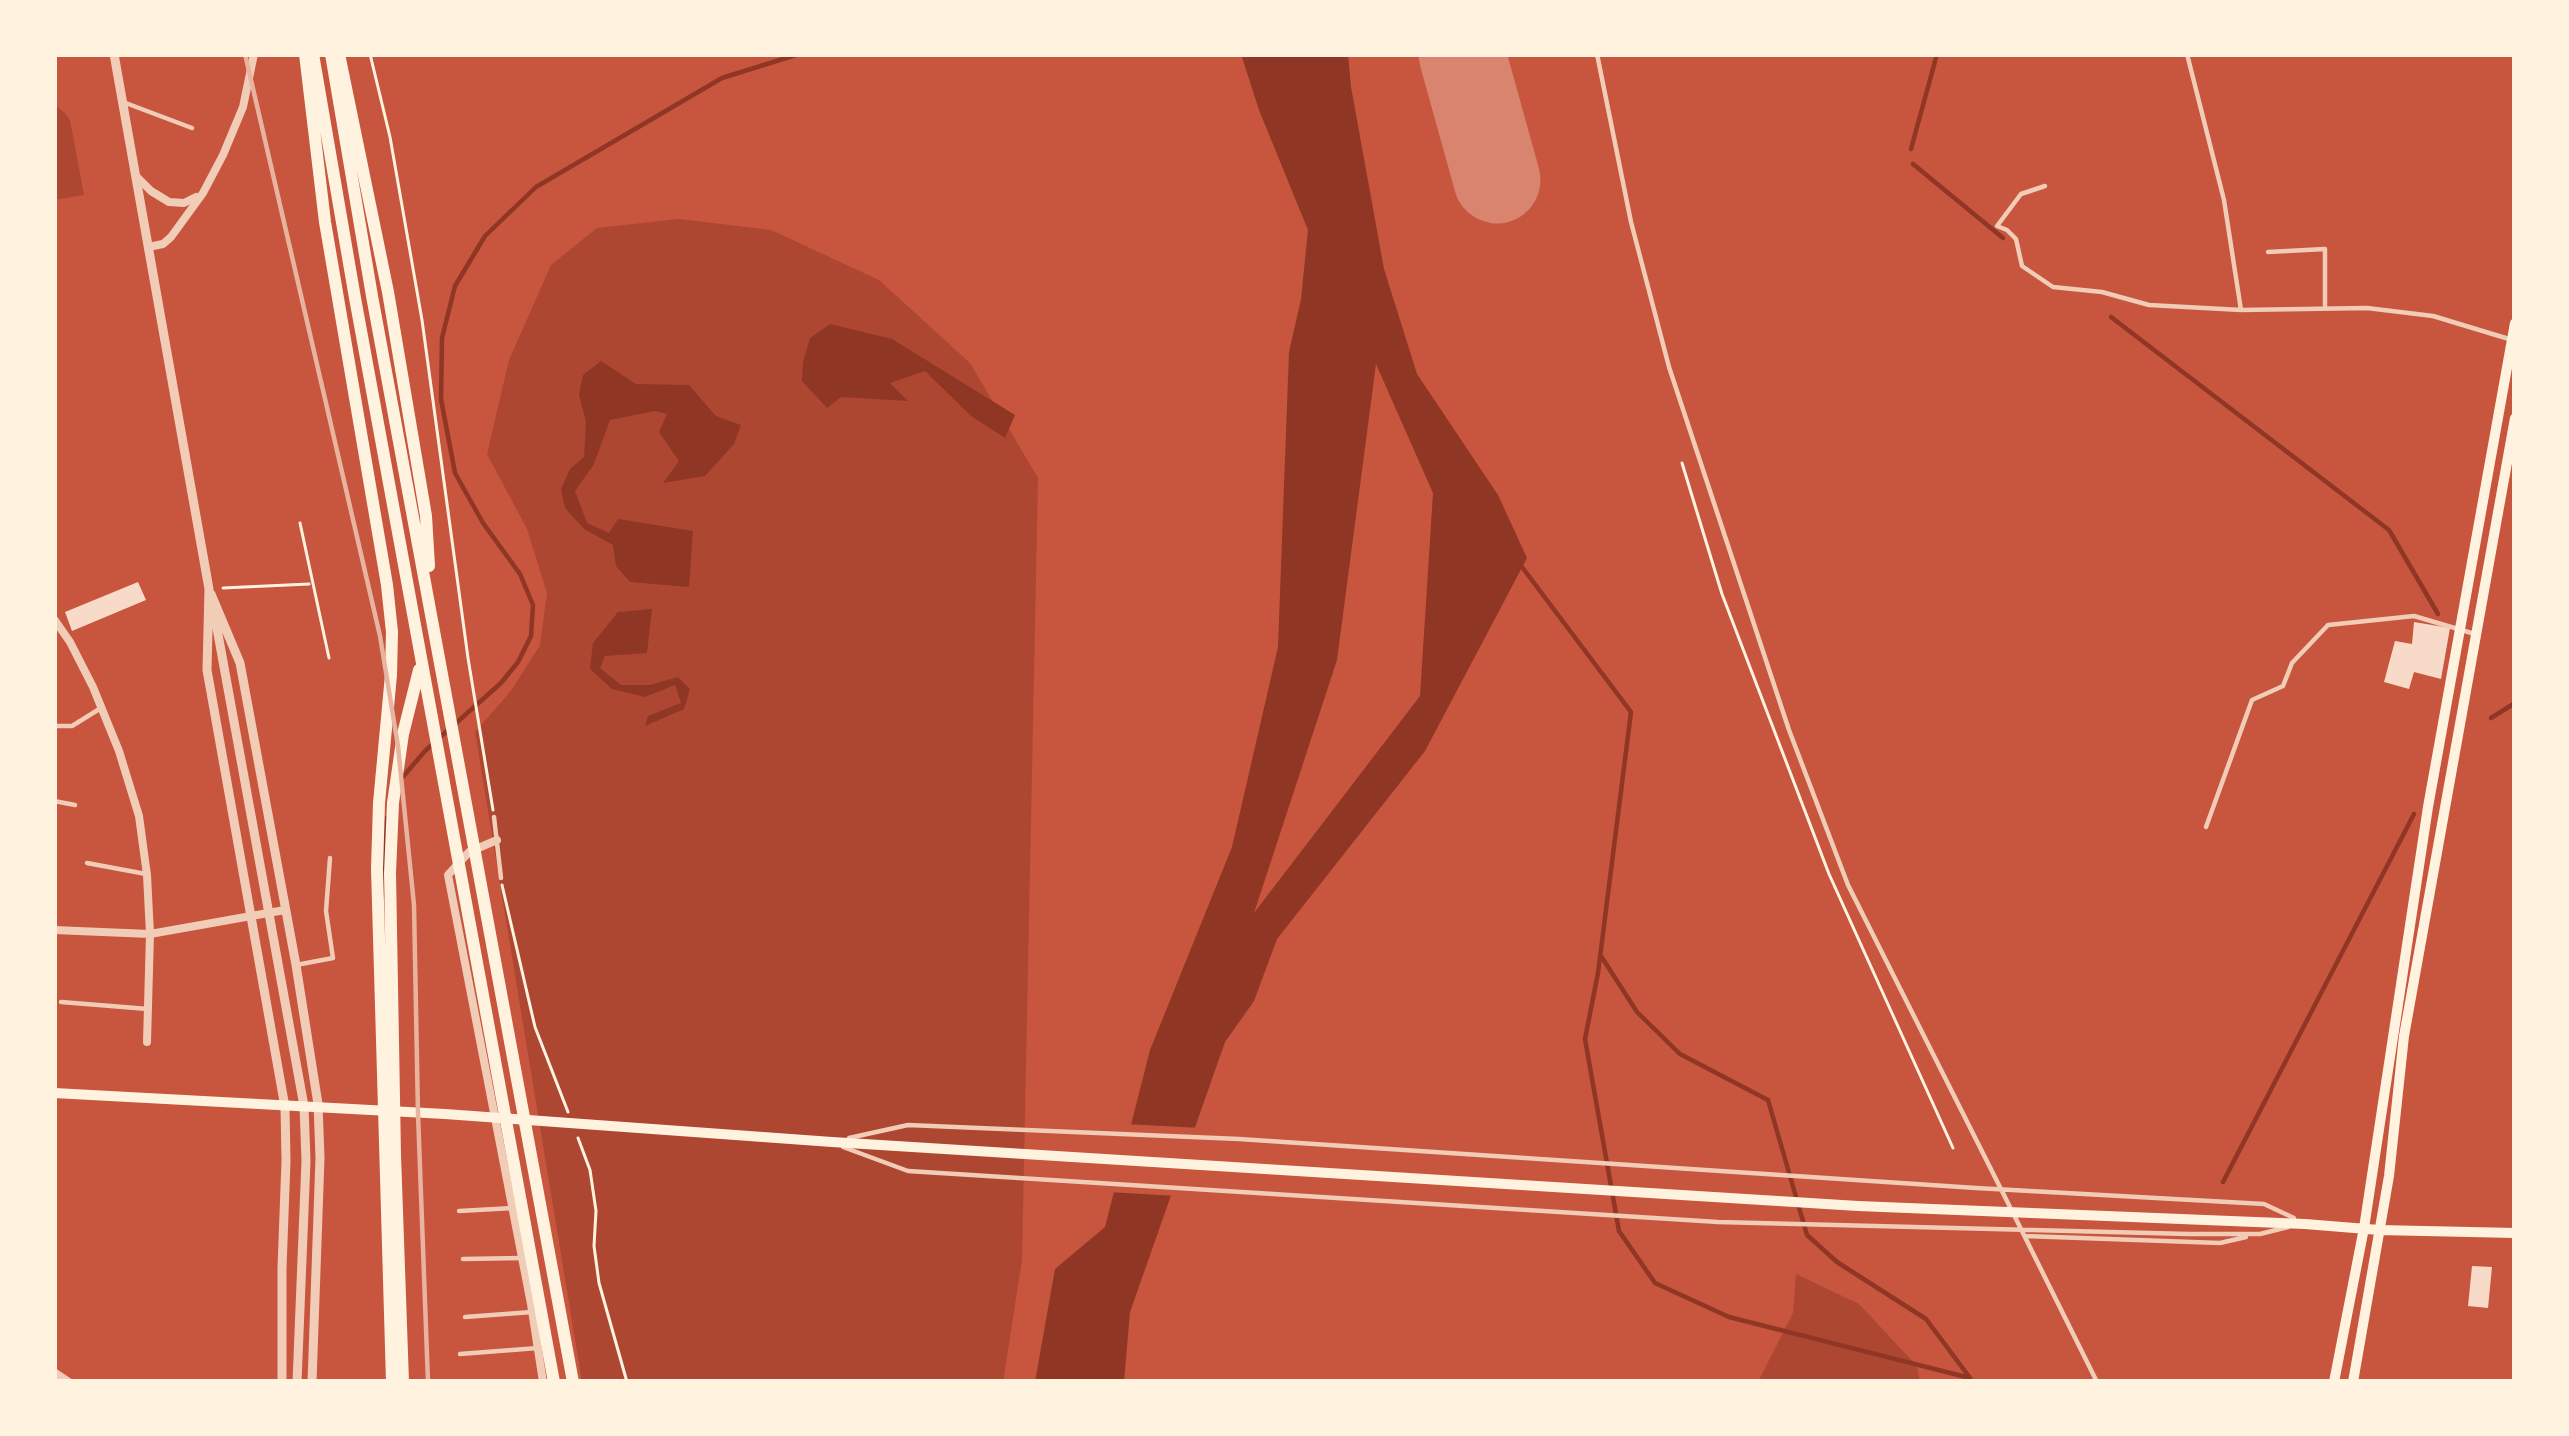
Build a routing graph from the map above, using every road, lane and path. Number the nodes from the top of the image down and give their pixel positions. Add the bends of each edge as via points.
1 (114, 54) edge
2 (254, 54) edge
3 (309, 54) edge
4 (334, 54) edge
5 (370, 54) edge
6 (1597, 54) edge
7 (2187, 54) edge
8 (122, 101) junction
9 (192, 128) dead end
10 (135, 173) junction
11 (2045, 186) dead end
12 (203, 193) junction
13 (148, 248) junction
14 (2268, 252) dead end
15 (2325, 307) junction
16 (2241, 310) junction
17 (2515, 323) edge
18 (2513, 340) edge
19 (2515, 418) edge
20 (299, 523) dead end
21 (313, 584) junction
22 (209, 589) junction
23 (54, 619) edge
24 (2460, 630) junction
25 (2475, 634) junction
26 (329, 658) dead end
27 (2448, 698) junction
28 (2464, 701) junction
29 (101, 708) junction
30 (54, 726) edge
31 (54, 801) edge
32 (75, 805) dead end
33 (494, 817) joint
34 (2206, 827) dead end
35 (497, 840) junction
36 (330, 858) dead end
37 (87, 863) dead end
38 (147, 874) junction
39 (501, 878) dead end
40 (286, 910) junction
41 (253, 916) junction
42 (54, 930) edge
43 (150, 934) junction
44 (296, 964) junction
45 (61, 1003) dead end
46 (148, 1010) junction
47 (146, 1042) dead end
48 (54, 1093) edge
49 (304, 1106) junction
50 (832, 1142) junction
51 (390, 1155) junction
52 (513, 1208) junction
53 (459, 1211) dead end
54 (2305, 1224) junction
55 (2364, 1228) junction
56 (2379, 1230) junction
57 (2515, 1233) edge
58 (2260, 1234) junction
59 (2025, 1236) junction
60 (522, 1258) junction
61 (463, 1259) dead end
62 (532, 1312) junction
63 (465, 1317) dead end
64 (538, 1348) junction
65 (460, 1354) dead end
66 (54, 1372) edge
67 (69, 1382) edge
68 (282, 1382) edge
69 (297, 1382) edge
70 (312, 1382) edge
71 (392, 1382) edge
72 (403, 1382) edge
73 (543, 1382) edge
74 (554, 1382) edge
75 (573, 1382) edge
76 (2097, 1382) edge
77 (2334, 1382) edge
78 (2353, 1382) edge

1 - 8 street
2 - 12 street via 243,107
3 - 51 highway via 325,222 392,632 377,868
3 - 74 highway
4 - 51 highway via 392,314 429,576 393,802
4 - 75 highway
5 - 33 path via 422,320
6 - 59 lane via 1669,367 1789,730 1848,885
7 - 16 lane via 2224,200
8 - 9 lane
8 - 10 street
10 - 12 street via 169,202
10 - 13 street
11 - 16 lane via 2021,194 1997,226 2016,239 2021,266 2042,281 2149,305
12 - 13 street via 171,237
13 - 22 street
14 - 15 lane via 2325,249
15 - 16 lane
15 - 18 lane via 2433,316
17 - 18 main road
18 - 24 main road
19 - 25 main road
20 - 21 path
21 - 22 path
21 - 26 path
22 - 40 street via 240,663
22 - 41 street via 207,670
22 - 49 street
23 - 29 street
24 - 25 lane
24 - 27 main road
24 - 34 lane via 2414,616 2328,626 2292,663 2283,686 2252,700
25 - 28 main road
27 - 28 street
27 - 55 main road
28 - 56 main road via 2404,1036
29 - 30 lane via 72,726
29 - 38 street via 139,816
31 - 32 lane
33 - 35 lane
35 - 39 lane
35 - 52 street via 469,852 448,875
36 - 44 lane via 333,958
37 - 38 lane
38 - 43 street
40 - 41 street
40 - 44 street
41 - 43 street
41 - 68 street via 285,1107
42 - 43 street
43 - 46 street
44 - 70 street via 318,1104
45 - 46 lane
46 - 47 street
48 - 49 main road
49 - 50 main road
49 - 69 street
50 - 54 main road via 1834,1204
50 - 54 lane via 908,1125 1239,1139 2264,1204
50 - 58 lane via 908,1171 1718,1222
51 - 71 highway
51 - 72 highway
52 - 53 lane
52 - 60 street
54 - 55 main road
54 - 58 lane
55 - 56 main road
55 - 77 main road
56 - 57 main road
56 - 78 main road
58 - 59 lane via 2220,1243
59 - 76 lane
60 - 61 lane
60 - 62 street
62 - 63 lane
62 - 64 street
64 - 65 lane
64 - 73 street
66 - 67 street

